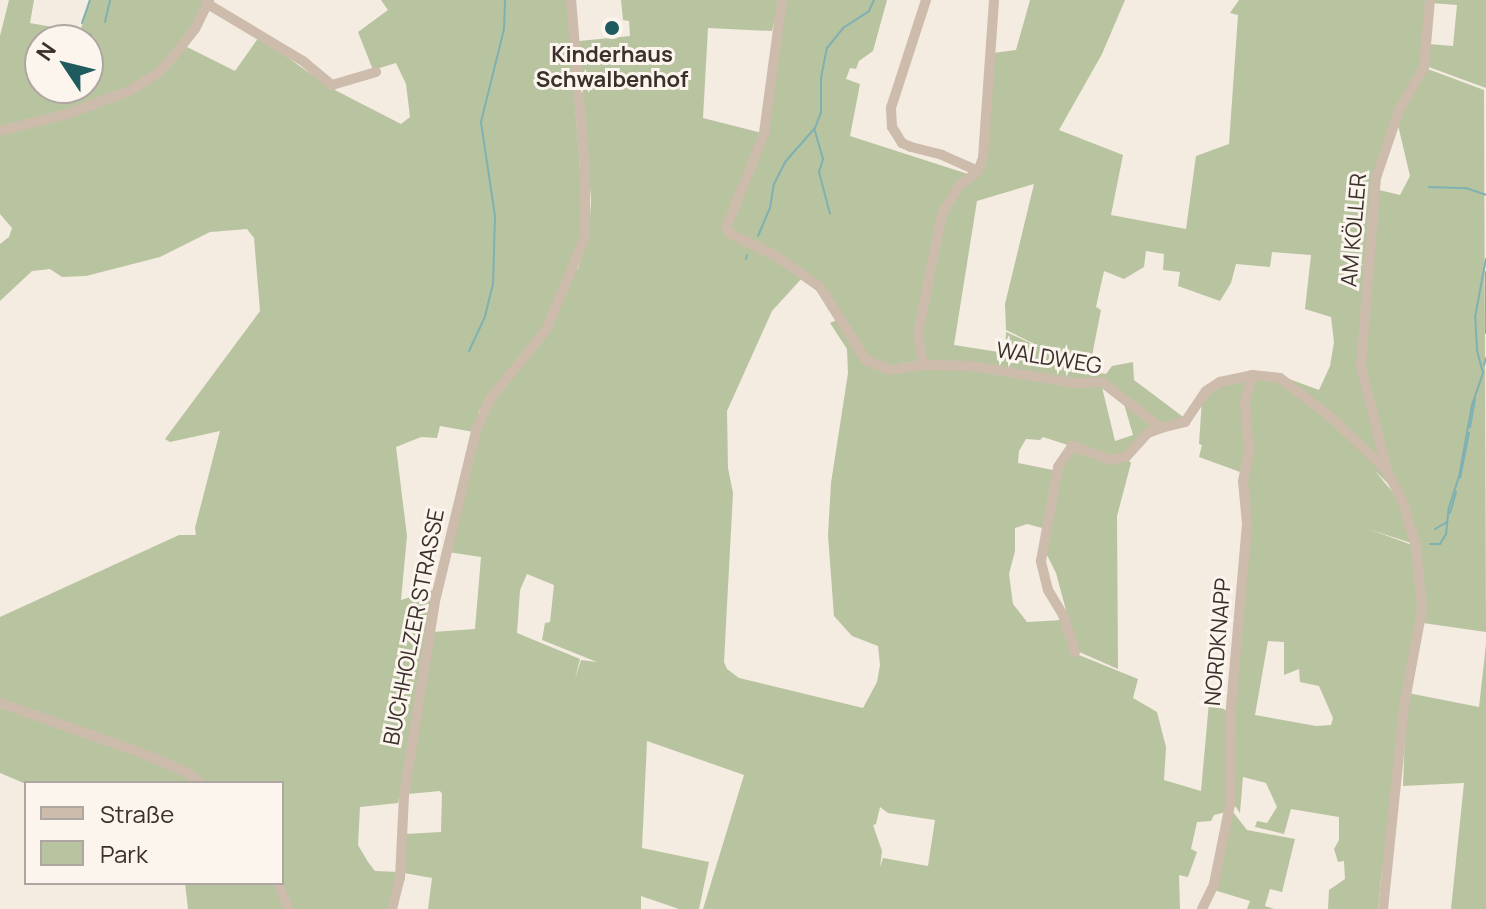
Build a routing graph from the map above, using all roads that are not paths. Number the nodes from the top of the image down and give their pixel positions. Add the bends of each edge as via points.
1 (571, 0) edge
2 (782, 0) edge
3 (926, 0) edge
4 (994, 0) edge
5 (1430, 0) edge
6 (208, 2) edge
7 (376, 72) dead end
8 (0, 131) edge
9 (978, 171) junction
10 (923, 365) junction
11 (1252, 375) junction
12 (1161, 428) junction
13 (1387, 471) junction
14 (1075, 652) dead end
15 (0, 703) edge
16 (197, 781) edge
17 (279, 885) edge
18 (288, 909) edge
19 (392, 909) edge
20 (1202, 909) edge
21 (1383, 909) edge

1 - 19 street, BUCHHOLZER STRASSE via 585,169 585,237 546,330 490,399 476,431 435,601
2 - 10 street, WALDWEG via 764,134 726,228 820,287 866,360 890,370
3 - 9 street via 891,108 892,127 902,143
4 - 9 street
5 - 13 street, AM KÖLLER via 1424,67 1399,110 1376,178 1361,367
6 - 7 street via 332,85
6 - 8 street via 176,53 159,72 129,91
9 - 10 street via 959,186 942,214 918,333
10 - 12 street, WALDWEG via 1102,382
11 - 12 street via 1220,382 1206,391 1185,422
11 - 13 street via 1280,378
11 - 20 street, NORDKNAPP via 1245,402 1247,524 1231,707 1230,805 1214,884
12 - 14 street via 1148,433 1127,456 1111,460 1072,446 1058,467 1042,570
13 - 21 street via 1416,546 1422,609 1404,706
15 - 16 street via 139,752
17 - 18 street

